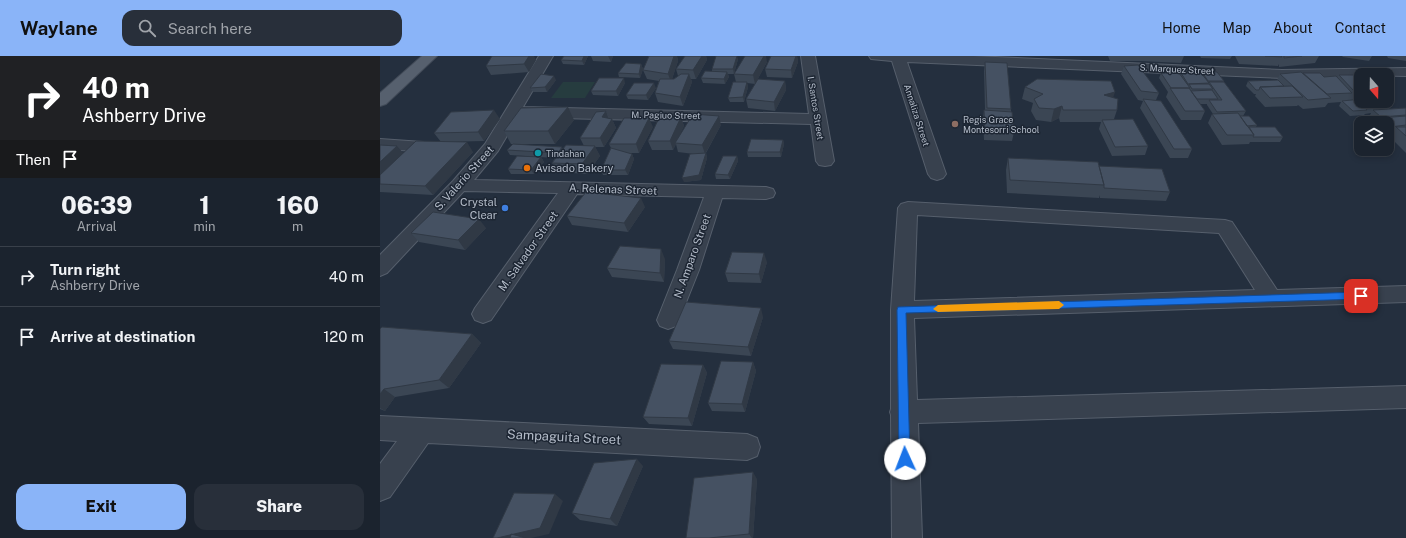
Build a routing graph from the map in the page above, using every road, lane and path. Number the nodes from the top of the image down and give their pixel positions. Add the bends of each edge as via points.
1 (430, 56) edge
2 (546, 56) edge
3 (808, 56) edge
4 (876, 56) edge
5 (898, 56) edge
6 (1187, 56) edge
7 (1008, 59) edge
8 (1099, 61) edge
9 (1194, 69) junction
10 (1406, 72) edge
11 (380, 102) edge
12 (514, 112) junction
13 (818, 119) junction
14 (380, 144) edge
15 (417, 146) edge
16 (825, 161) dead end
17 (937, 174) dead end
18 (459, 185) junction
19 (572, 187) junction
20 (715, 192) junction
21 (766, 193) dead end
22 (380, 268) edge
23 (1406, 294) edge
24 (1271, 298) junction
25 (902, 310) junction
26 (483, 314) dead end
27 (668, 320) dead end
28 (1406, 397) edge
29 (903, 412) junction
30 (380, 428) edge
31 (421, 430) junction
32 (747, 447) dead end
33 (380, 487) edge
34 (907, 538) edge

1 - 11 main road
2 - 12 street, S. Valerio Street
3 - 13 street, I. Santos Street
4 - 5 street, S. Marquez Street
5 - 7 street, S. Marquez Street
5 - 17 street, Annaliza Street
6 - 9 street
7 - 8 street, S. Marquez Street
8 - 9 street, S. Marquez Street
9 - 10 street, S. Marquez Street via 1282,74 1332,67
12 - 13 street, M. Pagiuo Street
12 - 18 street, S. Valerio Street via 492,148
13 - 16 street, I. Santos Street
14 - 15 street
18 - 19 street, A. Relenas Street
18 - 22 street, S. Valerio Street
19 - 20 street, A. Relenas Street
19 - 26 street, M. Salvador Street
20 - 21 street, A. Relenas Street
20 - 27 street, N. Amparo Street
23 - 24 street
24 - 25 street
24 - 25 street via 1225,227 908,208
25 - 29 street
28 - 29 street
29 - 34 street
30 - 31 street, Sampaguita Street
31 - 32 street, Sampaguita Street
31 - 33 street

